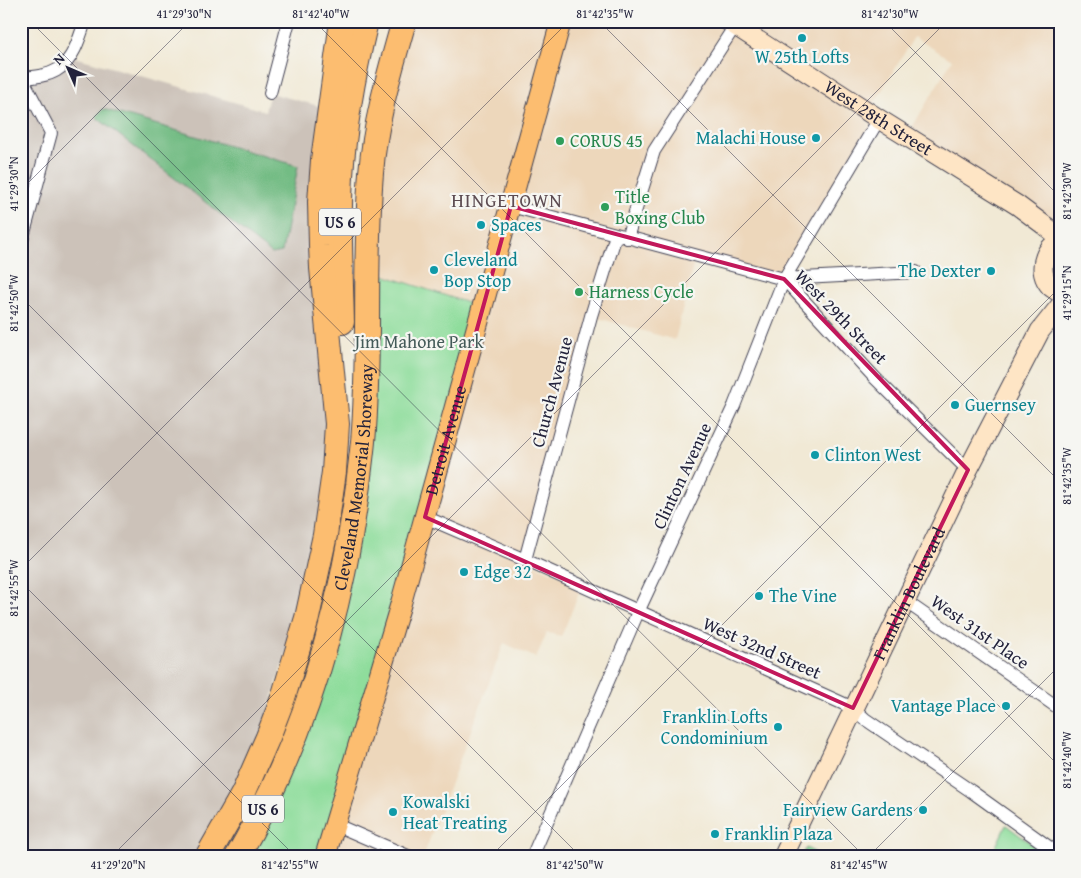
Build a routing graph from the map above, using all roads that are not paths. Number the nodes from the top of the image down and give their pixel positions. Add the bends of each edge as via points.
1 (85, 21) edge
2 (290, 21) edge
3 (342, 21) edge
4 (366, 21) edge
5 (381, 21) edge
6 (404, 21) edge
7 (561, 21) edge
8 (734, 23) edge
9 (22, 77) edge
10 (270, 92) dead end
11 (879, 119) junction
12 (511, 206) junction
13 (1029, 214) junction
14 (622, 236) junction
15 (1060, 237) edge
16 (21, 244) edge
17 (1053, 247) edge
18 (916, 272) dead end
19 (784, 279) junction
20 (1054, 289) edge
21 (1060, 306) edge
22 (1040, 331) junction
23 (366, 363) junction
24 (337, 424) junction
25 (968, 470) junction
26 (425, 517) junction
27 (525, 560) junction
28 (905, 601) junction
29 (638, 612) junction
30 (853, 708) junction
31 (1060, 709) edge
32 (242, 794) junction
33 (334, 824) junction
34 (1060, 855) edge
35 (194, 857) edge
36 (207, 857) edge
37 (237, 857) edge
38 (325, 857) edge
39 (410, 857) edge
40 (532, 857) edge
41 (783, 857) edge

1 - 9 street via 71,56 58,69 40,76
2 - 10 street
3 - 24 highway, Cleveland Memorial Shoreway via 320,202 322,268
4 - 24 highway, US 6 via 352,83 342,160 343,348
5 - 23 highway, US 6 via 359,108 350,188 351,290
6 - 23 highway, Cleveland Memorial Shoreway via 381,107 372,165 368,212
7 - 12 main road, Detroit Avenue
8 - 11 street, West 28th Street
8 - 14 street, Church Avenue via 654,151
9 - 16 street via 51,133
11 - 13 street, West 28th Street
11 - 19 street, Clinton Avenue
12 - 14 street, West 29th Street
12 - 26 main road, Detroit Avenue
13 - 15 street, West 28th Street
13 - 17 street
14 - 19 street, West 29th Street
14 - 27 street, Church Avenue via 590,316
17 - 20 street via 1042,265 1043,274
18 - 19 street
19 - 25 street, West 29th Street via 875,378
19 - 29 street, Clinton Avenue via 734,406
20 - 22 street, Franklin Boulevard
21 - 22 street, Franklin Boulevard
22 - 25 street, Franklin Boulevard
23 - 37 highway, Cleveland Memorial Shoreway / US 6 via 363,445 351,536 334,619 300,727 269,797
24 - 32 highway, Cleveland Memorial Shoreway / US 6 via 328,515 307,618 283,698
25 - 28 street, Franklin Boulevard
26 - 27 street, West 32nd Street
26 - 33 main road, Detroit Avenue
27 - 29 street, West 32nd Street
28 - 30 street, Franklin Boulevard
28 - 31 street, West 31st Place
29 - 30 street, West 32nd Street
29 - 40 street, Clinton Avenue
30 - 34 street, West 32nd Street via 864,719
30 - 41 street, Franklin Boulevard
32 - 35 highway
32 - 36 highway, Cleveland Memorial Shoreway / US 6
33 - 38 main road, Detroit Avenue
33 - 39 street

